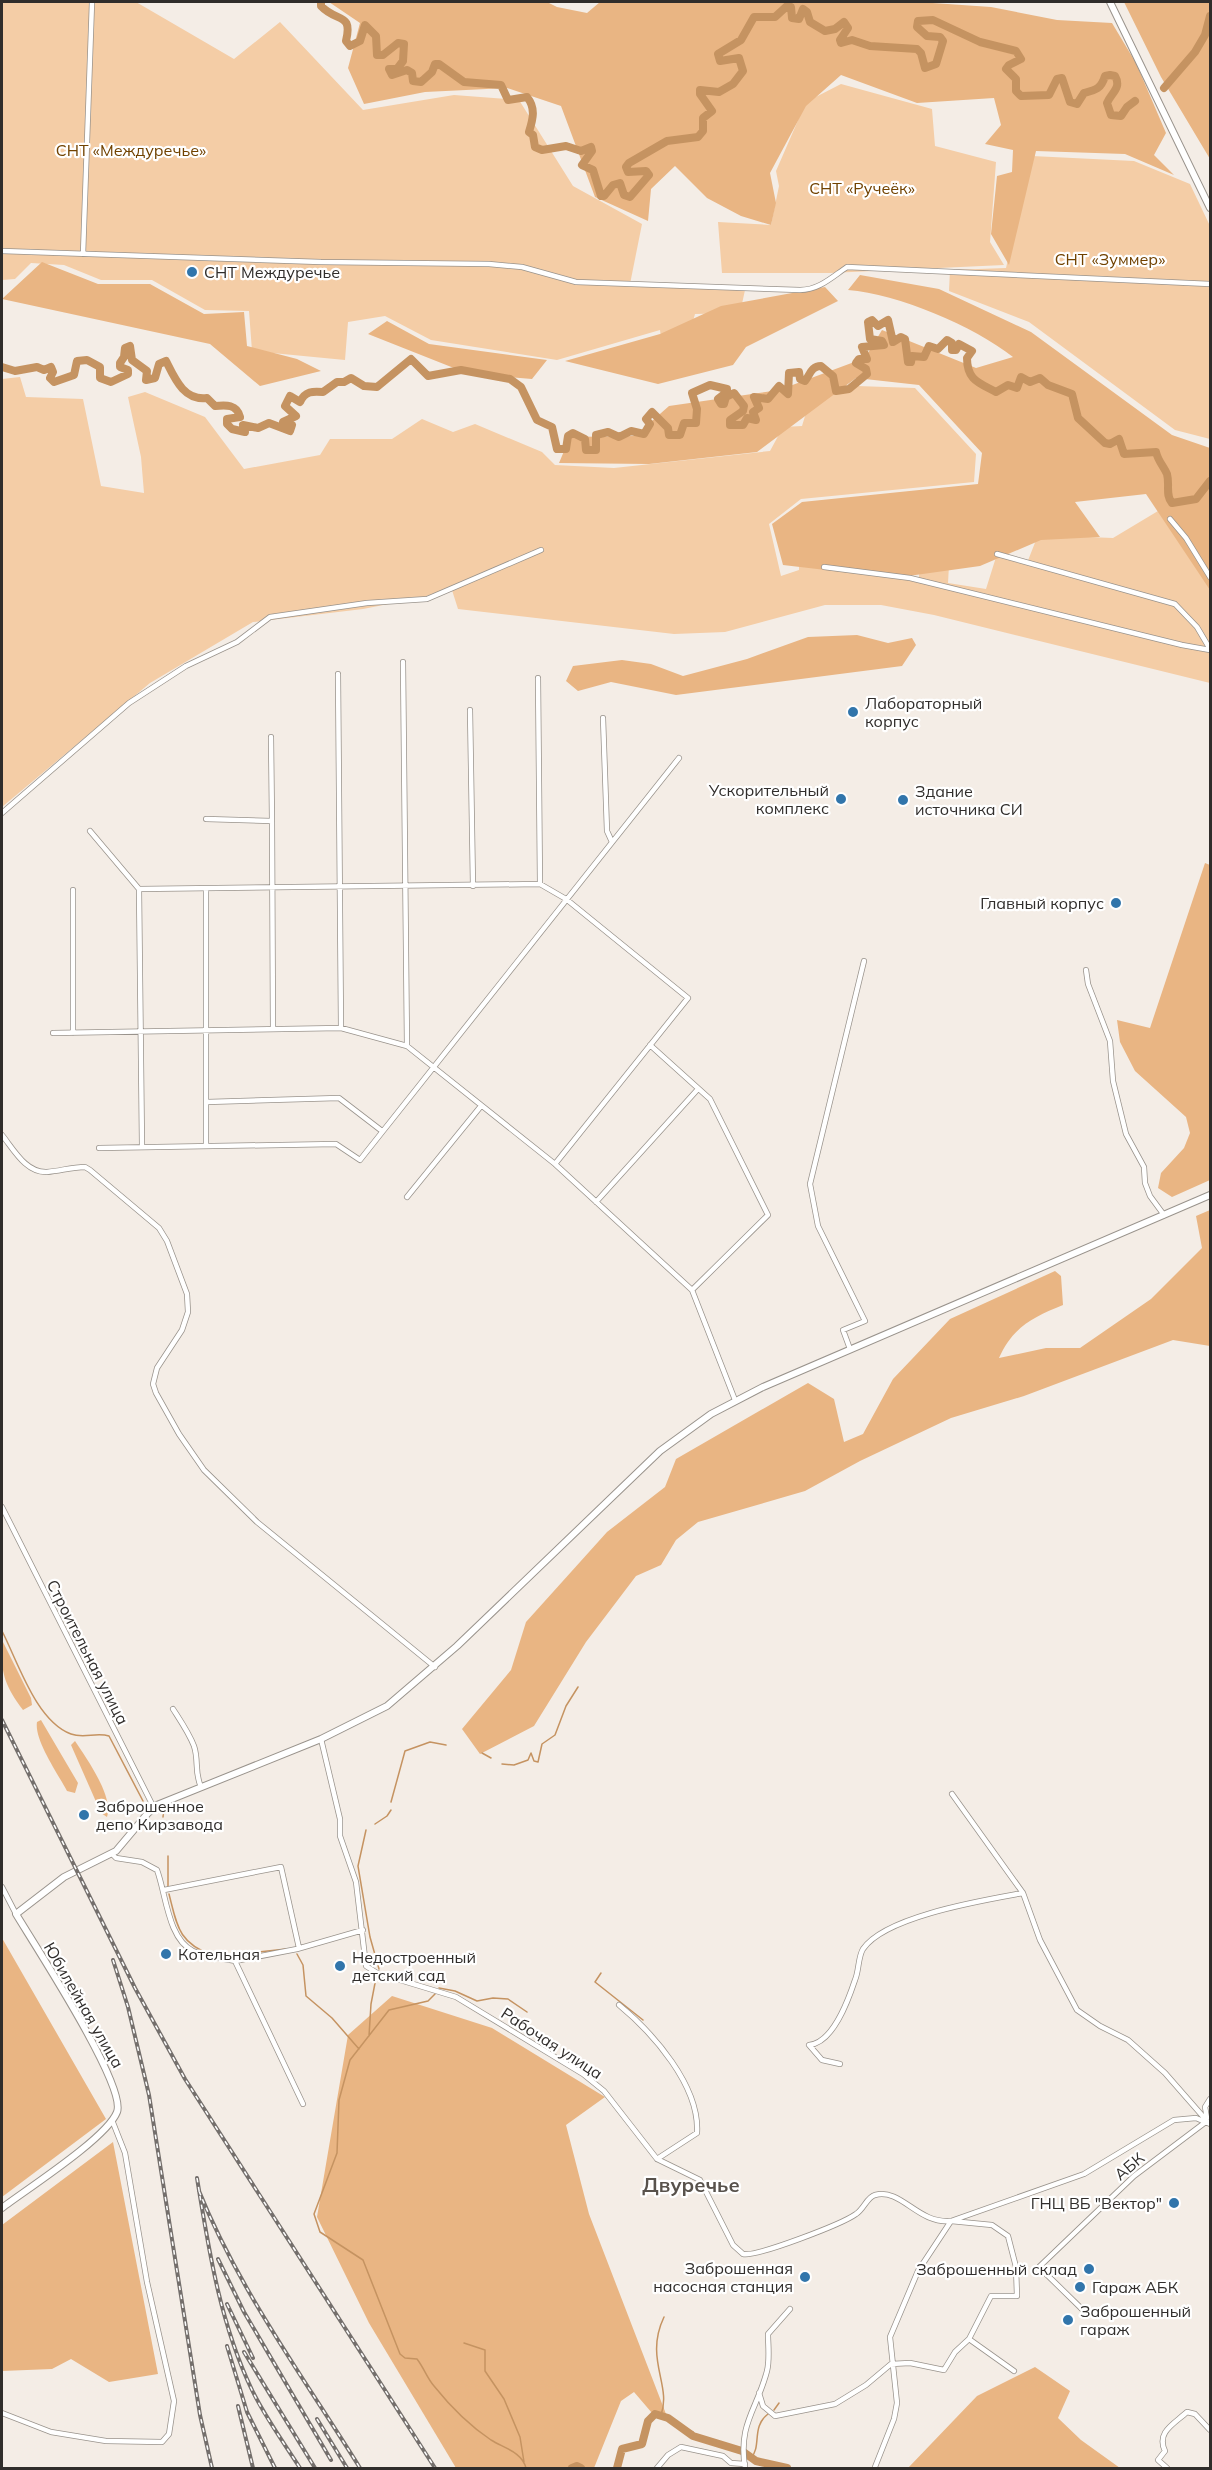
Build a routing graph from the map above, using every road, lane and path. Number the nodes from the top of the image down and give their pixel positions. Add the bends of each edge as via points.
1 (92, 2) edge
2 (1110, 2) edge
3 (1210, 208) edge
4 (2, 251) edge
5 (83, 254) junction
6 (1210, 284) edge
7 (1170, 519) dead end
8 (541, 550) dead end
9 (997, 554) dead end
10 (824, 567) dead end
11 (1210, 578) edge
12 (1210, 649) edge
13 (403, 662) dead end
14 (338, 674) dead end
15 (538, 678) dead end
16 (470, 710) dead end
17 (603, 718) dead end
18 (271, 737) dead end
19 (679, 758) dead end
20 (2, 813) edge
21 (206, 819) dead end
22 (272, 821) junction
23 (90, 831) dead end
24 (612, 842) junction
25 (540, 884) junction
26 (473, 886) junction
27 (338, 887) junction
28 (406, 887) junction
29 (273, 888) junction
30 (139, 889) junction
31 (73, 890) dead end
32 (206, 890) junction
33 (566, 899) junction
34 (864, 962) dead end
35 (1086, 970) dead end
36 (341, 1028) junction
37 (273, 1029) junction
38 (205, 1030) junction
39 (139, 1032) junction
40 (53, 1033) dead end
41 (73, 1033) junction
42 (407, 1046) junction
43 (650, 1046) junction
44 (432, 1067) junction
45 (698, 1089) junction
46 (207, 1102) junction
47 (482, 1106) junction
48 (382, 1131) junction
49 (2, 1135) edge
50 (206, 1145) junction
51 (142, 1146) junction
52 (99, 1148) dead end
53 (555, 1164) junction
54 (1210, 1195) edge
55 (407, 1197) dead end
56 (596, 1202) junction
57 (1165, 1215) junction
58 (692, 1290) junction
59 (850, 1350) junction
60 (735, 1400) junction
61 (2, 1506) edge
62 (435, 1667) junction
63 (173, 1708) dead end
64 (321, 1739) junction
65 (201, 1787) junction
66 (952, 1794) dead end
67 (154, 1808) junction
68 (112, 1854) junction
69 (2, 1887) edge
70 (164, 1890) junction
71 (1023, 1893) junction
72 (16, 1914) junction
73 (363, 1930) junction
74 (299, 1948) junction
75 (235, 1961) junction
76 (619, 2005) dead end
77 (840, 2064) dead end
78 (1210, 2099) edge
79 (303, 2104) dead end
80 (112, 2120) junction
81 (1209, 2122) edge
82 (657, 2159) junction
83 (2, 2208) edge
84 (951, 2221) junction
85 (790, 2309) dead end
86 (1084, 2311) dead end
87 (969, 2339) junction
88 (891, 2364) junction
89 (1014, 2371) dead end
90 (759, 2393) junction
91 (2, 2413) edge
92 (1210, 2430) edge
93 (745, 2467) edge
94 (874, 2467) edge
95 (657, 2469) edge
96 (1167, 2469) edge

1 - 5 street
2 - 3 main road
4 - 5 street
5 - 6 street via 489,264 522,267 576,282 800,290 822,285 848,267
7 - 11 street
8 - 20 street via 427,599 270,617 237,642 186,666 129,703
9 - 12 street via 1175,604 1197,627
10 - 12 street via 910,578
13 - 28 street
14 - 27 street
15 - 25 street
16 - 26 street
17 - 24 street via 607,831
18 - 22 street
19 - 24 street
21 - 22 street
22 - 29 street
23 - 30 street
24 - 33 street
25 - 26 street
25 - 33 street
26 - 28 street
27 - 28 street
27 - 29 street
27 - 36 street
28 - 42 street
29 - 32 street
29 - 37 street
30 - 32 street
30 - 39 street
31 - 41 street
32 - 38 street
33 - 43 street via 688,998
33 - 44 street
34 - 59 street via 810,1184 818,1226 865,1321 843,1330
35 - 57 street via 1110,1041 1113,1081 1126,1134 1144,1167 1150,1196
36 - 37 street
36 - 42 street
37 - 38 street
38 - 39 street
38 - 46 street
39 - 41 street
39 - 51 street
40 - 41 street
42 - 44 street
43 - 45 street
43 - 53 street
44 - 47 street
44 - 48 street
45 - 56 street
45 - 58 street via 710,1100 768,1215
46 - 48 street via 339,1098
46 - 50 street
47 - 53 street
47 - 55 street
48 - 50 street via 360,1160 336,1144
49 - 62 street via 34,1170 90,1170 164,1233 187,1294 188,1312 182,1330 157,1368 153,1384 179,1434 204,1470 257,1522
50 - 51 street
51 - 52 street
53 - 56 street
54 - 57 main road
56 - 58 street
57 - 59 main road
58 - 60 street
59 - 60 main road
60 - 62 main road via 660,1451
61 - 67 street, Строительная улица
62 - 64 main road via 380,1711
63 - 65 street via 193,1744 195,1772
64 - 65 main road
64 - 73 street, Рабочая улица via 340,1819 340,1836 356,1882
65 - 67 main road
66 - 71 street
67 - 68 main road
68 - 70 street via 150,1864 157,1870
68 - 72 main road via 64,1877
69 - 72 street
70 - 74 street via 281,1867
70 - 75 street via 175,1930 186,1947
71 - 77 street via 950,1906 878,1936 863,1949 856,1980 841,2014 827,2036 809,2045 822,2060
71 - 81 street via 1040,1940 1077,2010 1128,2040 1166,2073
72 - 80 main road, Юбилейная улица via 110,2077 118,2110
73 - 74 street
73 - 82 street, Рабочая улица via 364,1960 369,1970 456,1997 583,2074 604,2091
74 - 75 street
75 - 79 street
76 - 82 street via 647,2032 681,2075 698,2123 697,2133
78 - 81 street via 1204,2112
80 - 83 main road via 99,2135
80 - 91 street via 125,2153 147,2282 174,2401 169,2434 162,2442 106,2441 51,2432
81 - 84 street via 1174,2120 1084,2174
81 - 86 street, АБК via 1134,2176 1039,2267
82 - 84 street, Рабочая улица via 700,2180 733,2245 748,2255 760,2254 855,2215 872,2196 892,2194 932,2220
84 - 87 street via 992,2225 1008,2235 1016,2267 1017,2296 991,2296
84 - 88 street via 918,2271 890,2337
85 - 90 street via 768,2334 768,2369
87 - 88 street via 944,2370 910,2363
87 - 89 street
88 - 90 street via 835,2404 775,2416 763,2406
88 - 94 street via 897,2403
90 - 93 street via 746,2422 742,2451
92 - 96 street via 1195,2414 1187,2412 1162,2436 1165,2451 1158,2460
93 - 95 street via 723,2456 681,2447

